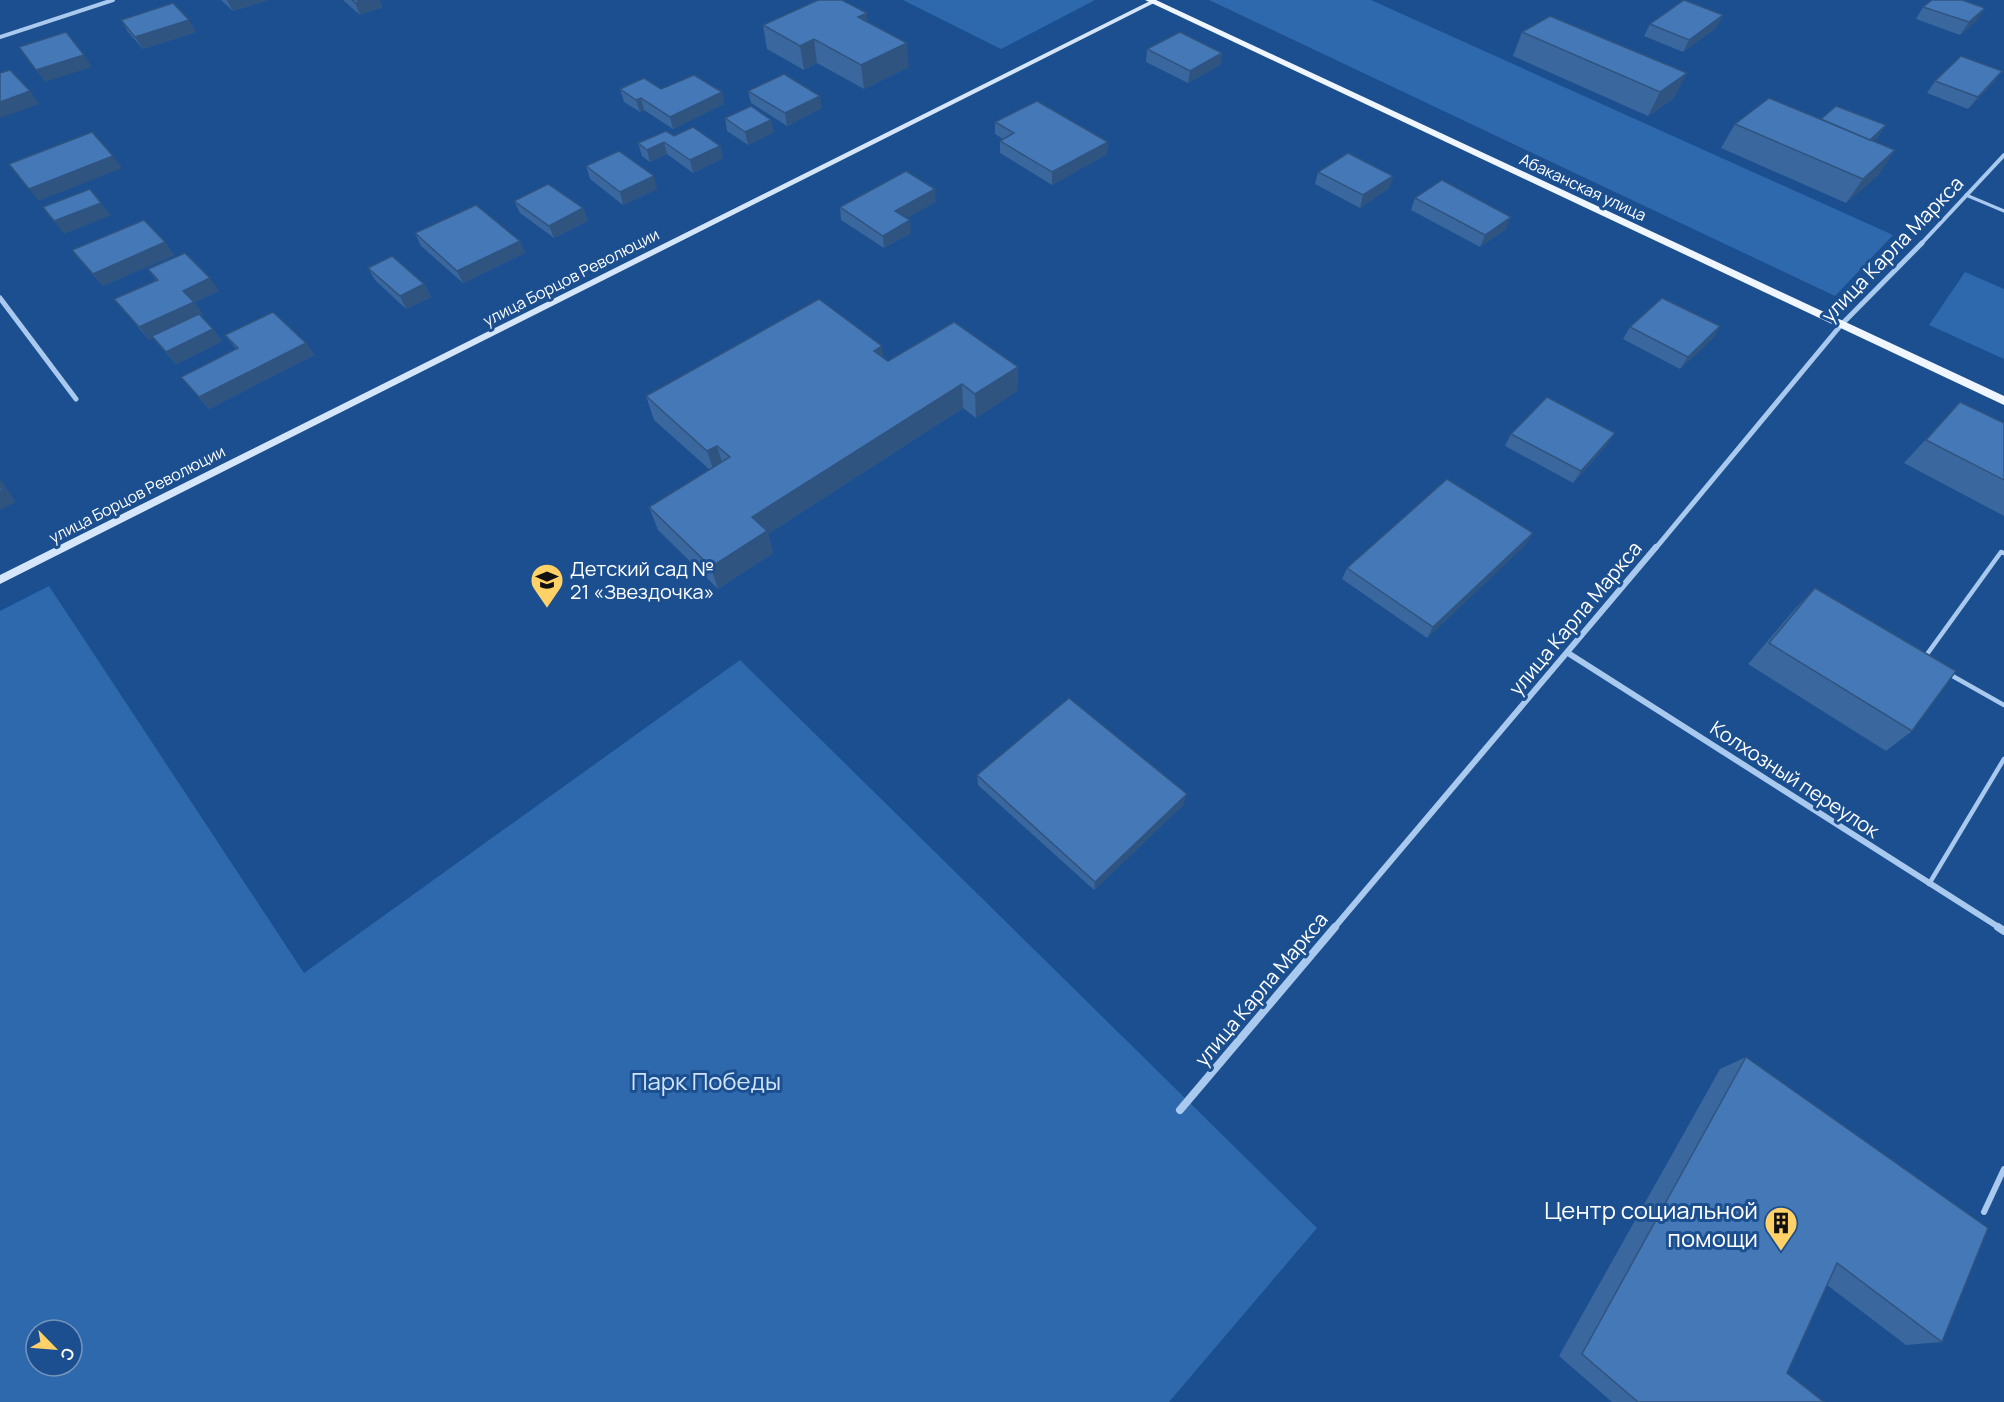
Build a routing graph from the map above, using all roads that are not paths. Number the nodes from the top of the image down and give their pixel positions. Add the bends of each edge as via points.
1 (113, 0) edge
2 (1152, 1) edge
3 (0, 37) edge
4 (2004, 156) edge
5 (1966, 195) junction
6 (2004, 211) edge
7 (0, 298) edge
8 (1841, 325) junction
9 (76, 399) dead end
10 (2004, 401) edge
11 (2004, 553) edge
12 (0, 580) edge
13 (1568, 653) junction
14 (1933, 665) edge
15 (1943, 671) edge
16 (2004, 705) edge
17 (2004, 759) edge
18 (1929, 884) junction
19 (2004, 932) edge
20 (1180, 1110) dead end
21 (2004, 1168) edge
22 (1984, 1212) dead end

1 - 3 street
2 - 8 main road, Абаканская улица
2 - 12 street, улица Борцов Революции
4 - 5 street, улица Карла Маркса
5 - 6 lane
5 - 8 street, улица Карла Маркса
7 - 9 street
8 - 10 main road, Абаканская улица
8 - 13 street, улица Карла Маркса
11 - 14 lane via 1923,659
13 - 18 street, Колхозный переулок
13 - 20 street, улица Карла Маркса
15 - 16 lane
17 - 18 lane
18 - 19 street, Колхозный переулок
21 - 22 lane

